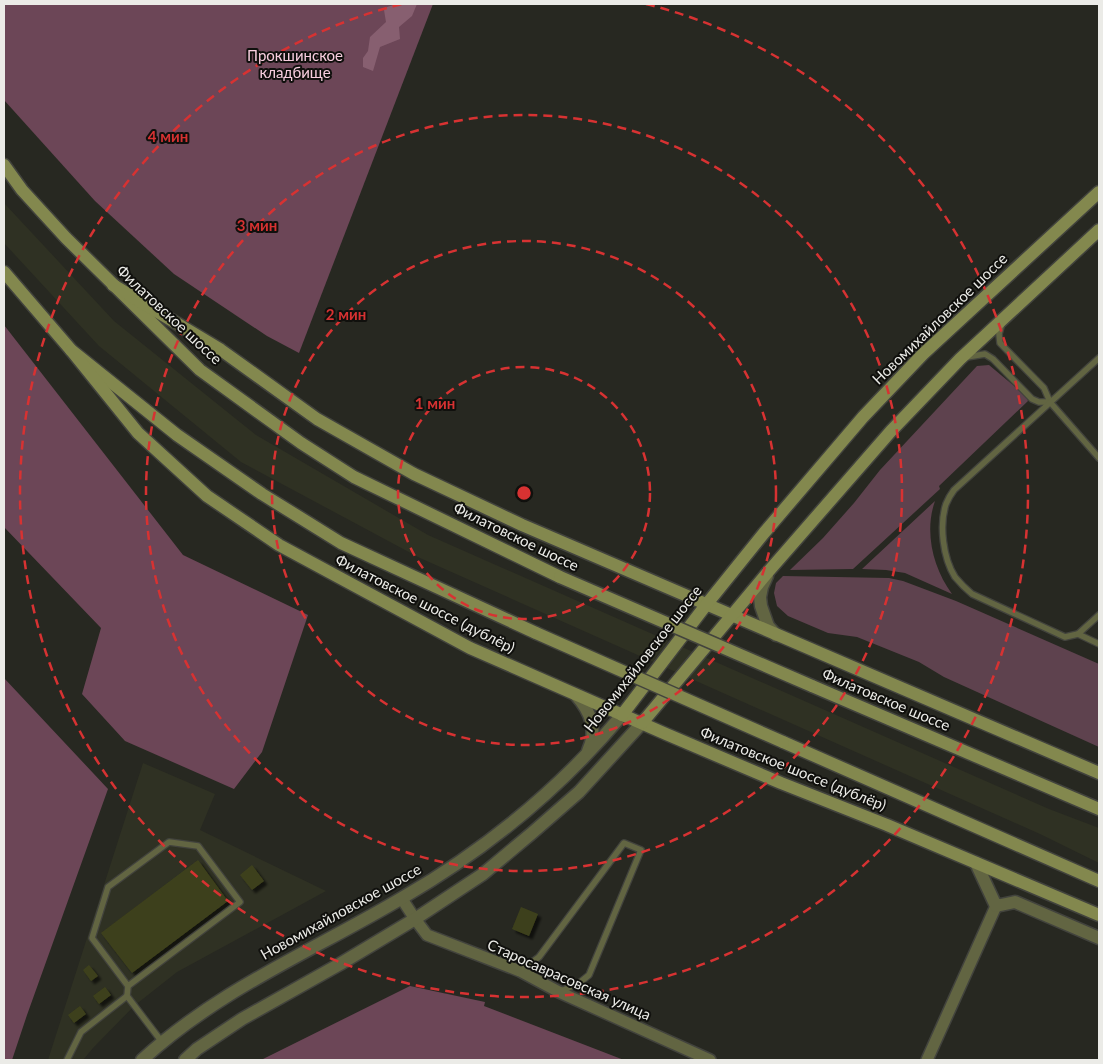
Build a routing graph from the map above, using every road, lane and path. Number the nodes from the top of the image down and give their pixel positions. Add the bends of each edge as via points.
1 (4, 165) edge
2 (1099, 192) edge
3 (1099, 230) edge
4 (4, 272) edge
5 (113, 285) junction
6 (1008, 313) junction
7 (72, 350) junction
8 (1099, 358) edge
9 (960, 359) junction
10 (1050, 402) junction
11 (1099, 458) edge
12 (768, 572) junction
13 (706, 605) junction
14 (1099, 615) edge
15 (732, 616) junction
16 (1078, 634) junction
17 (776, 635) junction
18 (1099, 644) edge
19 (576, 695) junction
20 (622, 715) junction
21 (642, 724) junction
22 (586, 755) junction
23 (1099, 773) edge
24 (1099, 809) edge
25 (976, 863) junction
26 (1099, 881) edge
27 (402, 898) junction
28 (996, 906) junction
29 (1099, 915) edge
30 (415, 919) junction
31 (1099, 938) edge
32 (520, 971) junction
33 (128, 986) junction
34 (559, 992) junction
35 (127, 996) junction
36 (162, 1042) junction
37 (67, 1060) edge
38 (142, 1060) edge
39 (185, 1060) edge
40 (710, 1060) edge
41 (927, 1060) edge

1 - 5 main road, Филатовское шоссе via 43,214
2 - 13 main road, Новомихайловское шоссе via 923,354 863,417
3 - 6 main road
4 - 7 main road
5 - 13 main road via 221,350 317,419 414,474
5 - 24 main road, Филатовское шоссе, bridge via 200,370 354,477 560,577
6 - 9 main road
6 - 10 lane via 999,334 1000,343 1044,388
7 - 19 main road, Филатовское шоссе (дублёр) via 138,434 223,507 279,545 372,596 470,648
7 - 26 main road, bridge via 177,435 262,494 341,543 536,633
8 - 10 lane
9 - 10 lane via 985,354 1032,399
9 - 12 main road via 891,431
10 - 11 lane
10 - 16 lane via 954,490 946,504 943,544 954,575 972,594 1065,637
12 - 15 main road
12 - 17 street via 762,587 761,606 768,626
13 - 15 main road
13 - 20 main road, Новомихайловское шоссе
14 - 16 lane
15 - 17 main road
15 - 21 main road
16 - 18 lane
17 - 23 main road
19 - 20 main road, Филатовское шоссе (дублёр)
19 - 22 street via 592,720 591,744
20 - 21 main road, Филатовское шоссе (дублёр)
20 - 22 street, Новомихайловское шоссе
21 - 25 main road, Филатовское шоссе (дублёр)
21 - 30 street via 579,792 532,833 483,874
22 - 27 street, Новомихайловское шоссе via 517,819 468,857
25 - 28 street
25 - 29 main road, Филатовское шоссе (дублёр)
27 - 30 street, Старосаврасовская улица
27 - 36 street, Новомихайловское шоссе via 243,986
28 - 31 street via 1015,902
28 - 41 street
30 - 32 street, Старосаврасовская улица via 427,935
30 - 39 street via 242,1019
32 - 34 street, Старосаврасовская улица
32 - 34 lane via 539,957 624,843 641,850 589,975
33 - 33 lane via 92,938 108,887 169,842 198,846 240,902
33 - 35 lane
34 - 40 street, Старосаврасовская улица
35 - 36 lane
35 - 37 lane via 81,1032
36 - 38 street, Новомихайловское шоссе

